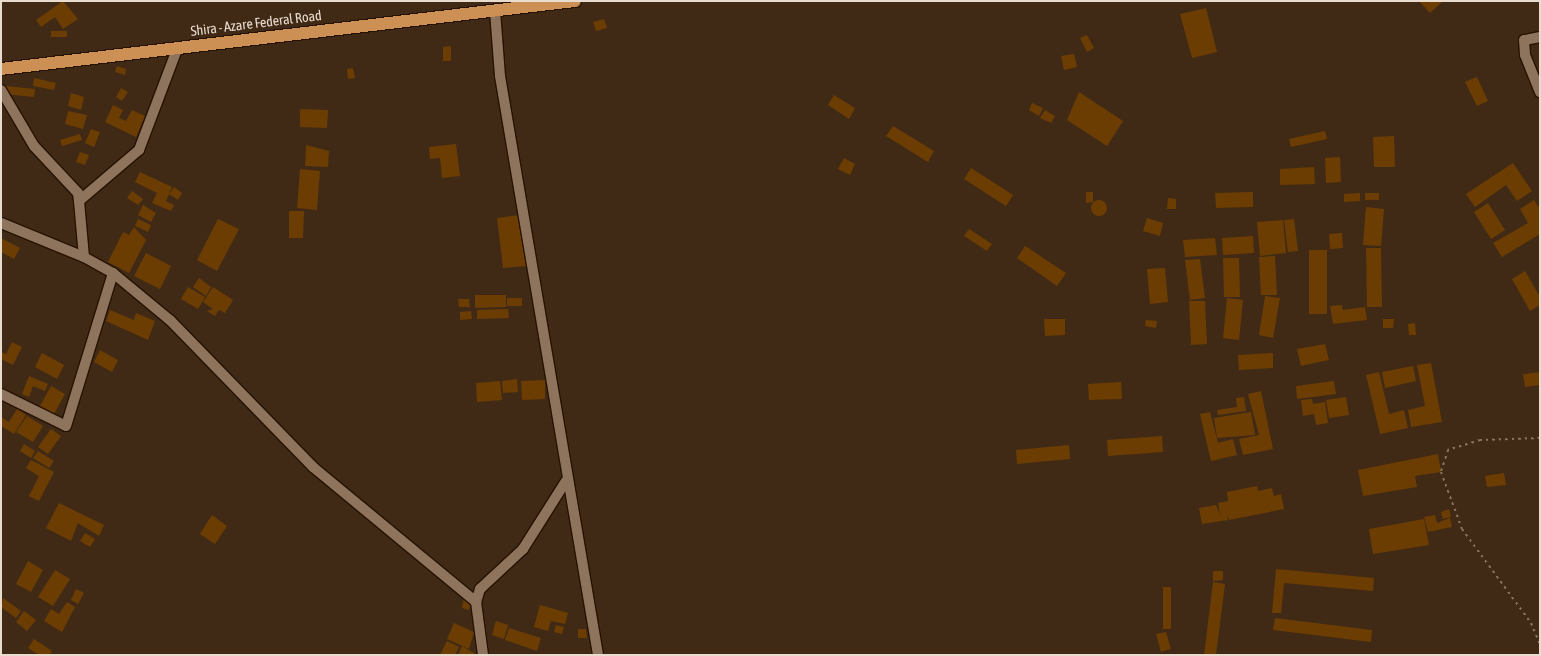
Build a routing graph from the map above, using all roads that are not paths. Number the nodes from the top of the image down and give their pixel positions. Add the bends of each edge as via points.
1 (575, 1) edge
2 (495, 11) junction
3 (1540, 37) edge
4 (178, 48) junction
5 (1, 69) edge
6 (1, 90) edge
7 (1540, 92) edge
8 (80, 202) junction
9 (1, 223) edge
10 (84, 257) junction
11 (113, 273) junction
12 (1, 394) edge
13 (566, 480) junction
14 (476, 602) junction
15 (483, 655) edge
16 (598, 655) edge

1 - 2 main road, Shira - Azare Federal Road
2 - 4 main road, Shira - Azare Federal Road
2 - 13 street via 500,76
3 - 7 street via 1524,40 1525,56
4 - 5 main road, Shira - Azare Federal Road
4 - 8 street via 139,150
6 - 8 street via 34,146 78,193
8 - 10 street
9 - 10 street
10 - 11 street
11 - 12 street via 66,426
11 - 14 street via 171,321 313,467
13 - 14 street via 522,549 492,574
13 - 16 street
14 - 15 street

